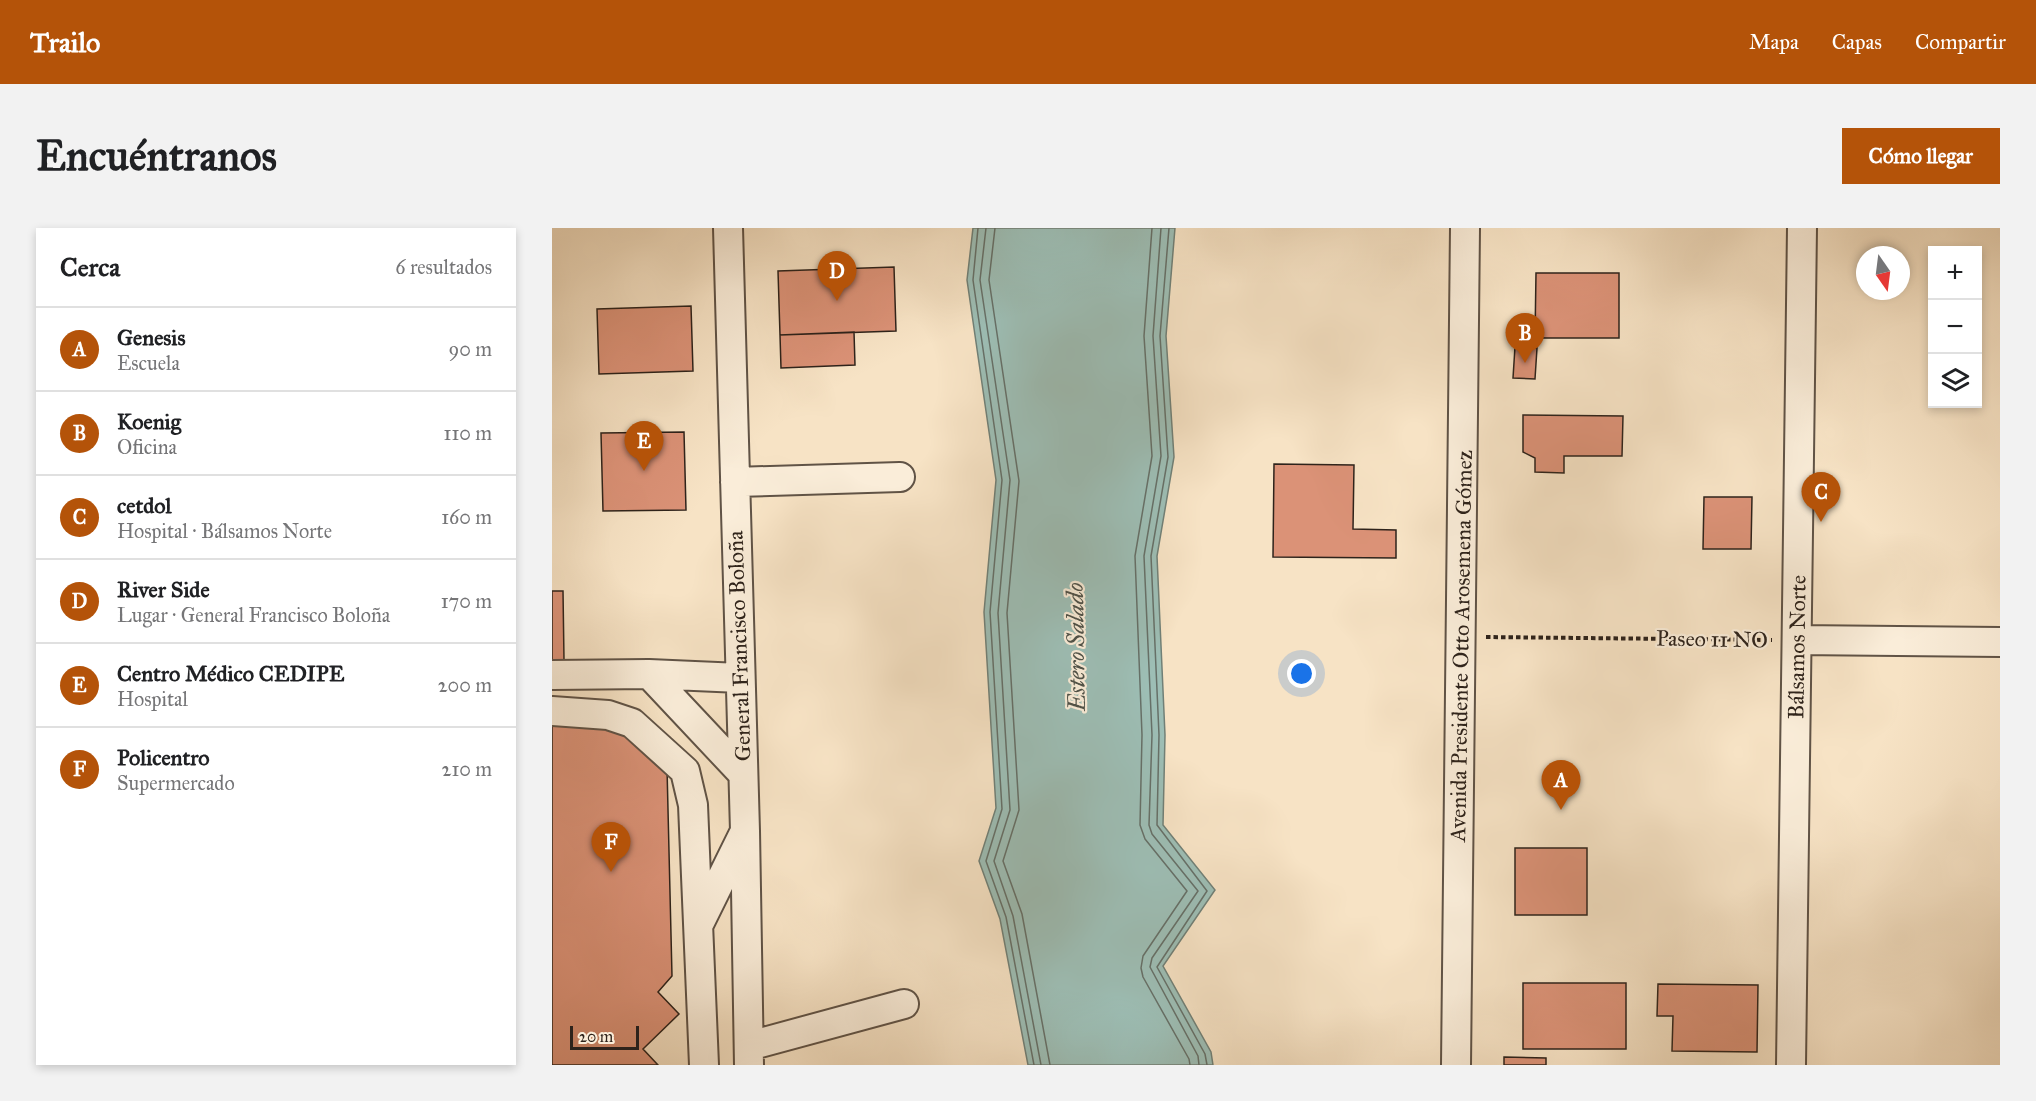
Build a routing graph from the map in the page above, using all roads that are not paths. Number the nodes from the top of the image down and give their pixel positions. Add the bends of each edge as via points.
1 (728, 228) edge
2 (1466, 228) edge
3 (1802, 228) edge
4 (900, 477) dead end
5 (735, 482) junction
6 (1797, 640) junction
7 (2000, 642) edge
8 (649, 674) junction
9 (552, 675) edge
10 (740, 678) junction
11 (552, 711) edge
12 (743, 774) junction
13 (745, 831) junction
14 (699, 924) junction
15 (904, 1004) dead end
16 (749, 1056) edge
17 (704, 1065) edge
18 (1456, 1065) edge
19 (1791, 1065) edge

1 - 5 street, General Francisco Boloña
2 - 18 street, Avenida Presidente Otto Arosemena Gómez
3 - 6 street, Bálsamos Norte
4 - 5 street
5 - 10 street, General Francisco Boloña
6 - 7 street, Paseo 11 NO
6 - 19 street, Bálsamos Norte
8 - 9 street
8 - 10 street
8 - 12 street
10 - 12 street, General Francisco Boloña
11 - 14 street via 608,715 632,723 685,771 693,805
12 - 13 street, General Francisco Boloña
13 - 14 street
13 - 16 street, General Francisco Boloña
14 - 17 street
15 - 16 street

